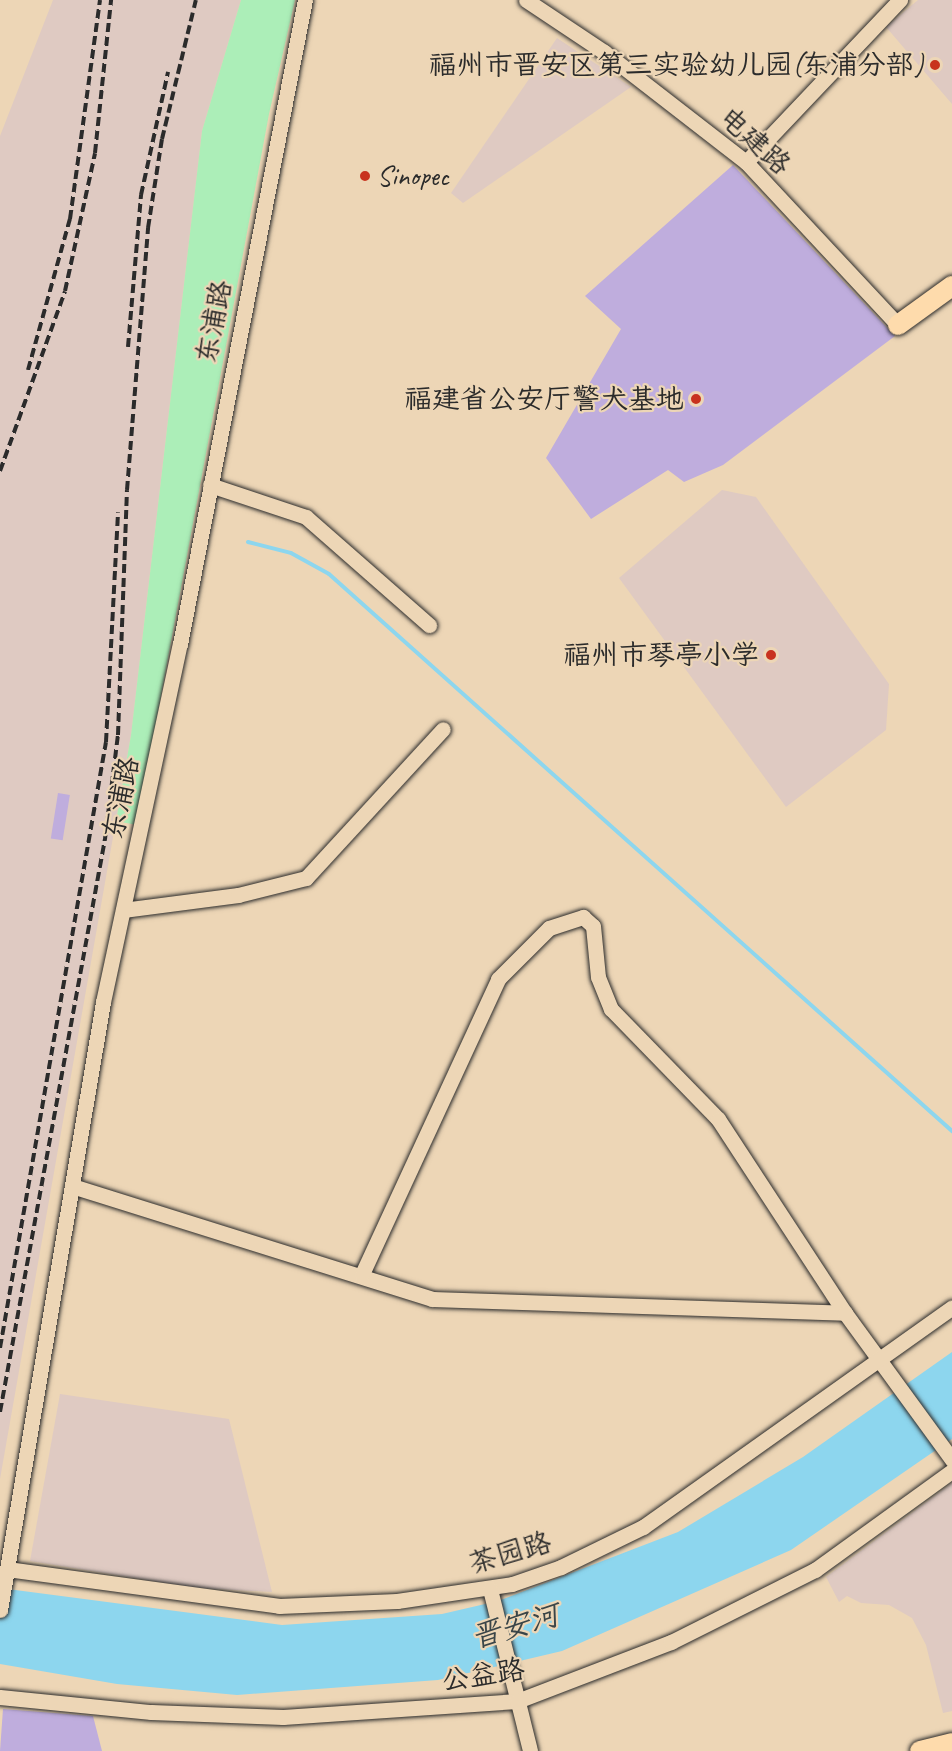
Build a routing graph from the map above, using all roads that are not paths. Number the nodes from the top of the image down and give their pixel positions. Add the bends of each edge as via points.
1 (305, 0) edge
2 (526, 0) edge
3 (900, 0) edge
4 (746, 162) junction
5 (952, 286) edge
6 (898, 325) joint
7 (210, 485) junction
8 (429, 625) dead end
9 (443, 729) dead end
10 (123, 910) junction
11 (72, 1186) junction
12 (362, 1274) junction
13 (952, 1307) edge
14 (845, 1313) junction
15 (878, 1360) junction
16 (947, 1455) edge
17 (952, 1471) edge
18 (7, 1572) junction
19 (490, 1589) junction
20 (0, 1610) edge
21 (0, 1697) edge
22 (517, 1701) junction
23 (952, 1743) edge
24 (530, 1751) edge
25 (920, 1751) edge

1 - 7 street, 东浦路
2 - 4 street, 电建路 via 604,52
3 - 4 street
4 - 6 street, 电建路
5 - 6 main road
7 - 8 street via 306,517
7 - 10 street, 东浦路
9 - 10 street via 306,878 238,895
10 - 11 street, 东浦路
11 - 12 street
11 - 18 street, 东浦路
12 - 14 street via 421,1296 456,1301
12 - 14 street via 498,979 536,938 577,916 593,926 598,977 611,1009 718,1119
13 - 15 street, 茶园路
14 - 15 street
15 - 16 street
15 - 19 street, 茶园路 via 643,1527 561,1567
17 - 22 street, 公益路 via 815,1569 671,1642
18 - 19 street, 茶园路 via 279,1606 397,1601
18 - 20 street, 东浦路
19 - 22 street
21 - 22 street, 公益路 via 250,1717
22 - 24 street
23 - 25 main road

